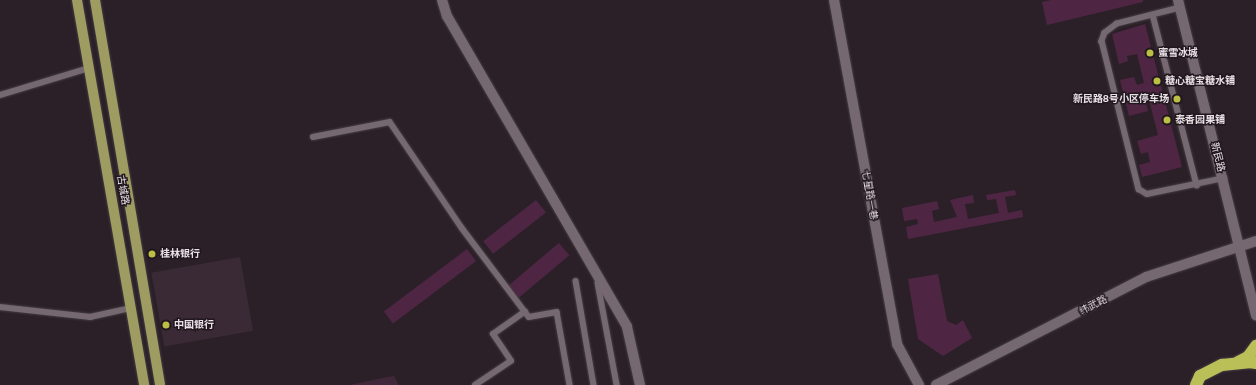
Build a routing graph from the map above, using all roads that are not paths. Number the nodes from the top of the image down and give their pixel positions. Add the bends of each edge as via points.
1 (78, 0) edge
2 (95, 0) edge
3 (442, 0) edge
4 (834, 0) edge
5 (1179, 4) edge
6 (1153, 15) junction
7 (89, 68) junction
8 (0, 95) edge
9 (313, 138) dead end
10 (1224, 178) junction
11 (1197, 185) junction
12 (1256, 241) edge
13 (1241, 247) junction
14 (597, 274) junction
15 (576, 281) dead end
16 (0, 307) edge
17 (131, 308) junction
18 (525, 312) junction
19 (1256, 316) edge
20 (1256, 346) edge
21 (1238, 362) junction
22 (1256, 364) edge
23 (144, 385) edge
24 (160, 385) edge
25 (475, 385) edge
26 (570, 385) edge
27 (594, 385) edge
28 (617, 385) edge
29 (640, 385) edge
30 (919, 385) edge
31 (936, 385) edge
32 (1196, 385) edge

1 - 7 main road, 古城路
2 - 24 main road, 古城路
3 - 14 street via 447,16
4 - 30 street, 七星路一巷 via 897,344
5 - 6 lane
5 - 10 street, 新民路
6 - 11 lane
6 - 11 lane via 1117,24 1106,33 1102,41 1139,189 1147,194 1178,186
7 - 8 lane
7 - 17 main road, 古城路
9 - 18 lane via 390,122 462,228
10 - 11 lane
10 - 13 street, 新民路
12 - 13 street, 纬武路
13 - 19 street, 新民路
13 - 31 street, 纬武路 via 1146,277
14 - 28 lane
14 - 29 street via 628,327
15 - 27 lane
16 - 17 lane via 90,317
17 - 23 main road, 古城路
18 - 25 lane via 493,334 511,361
18 - 26 lane via 530,317 558,312
20 - 21 highway via 1248,357
21 - 22 highway
21 - 32 highway via 1200,376

